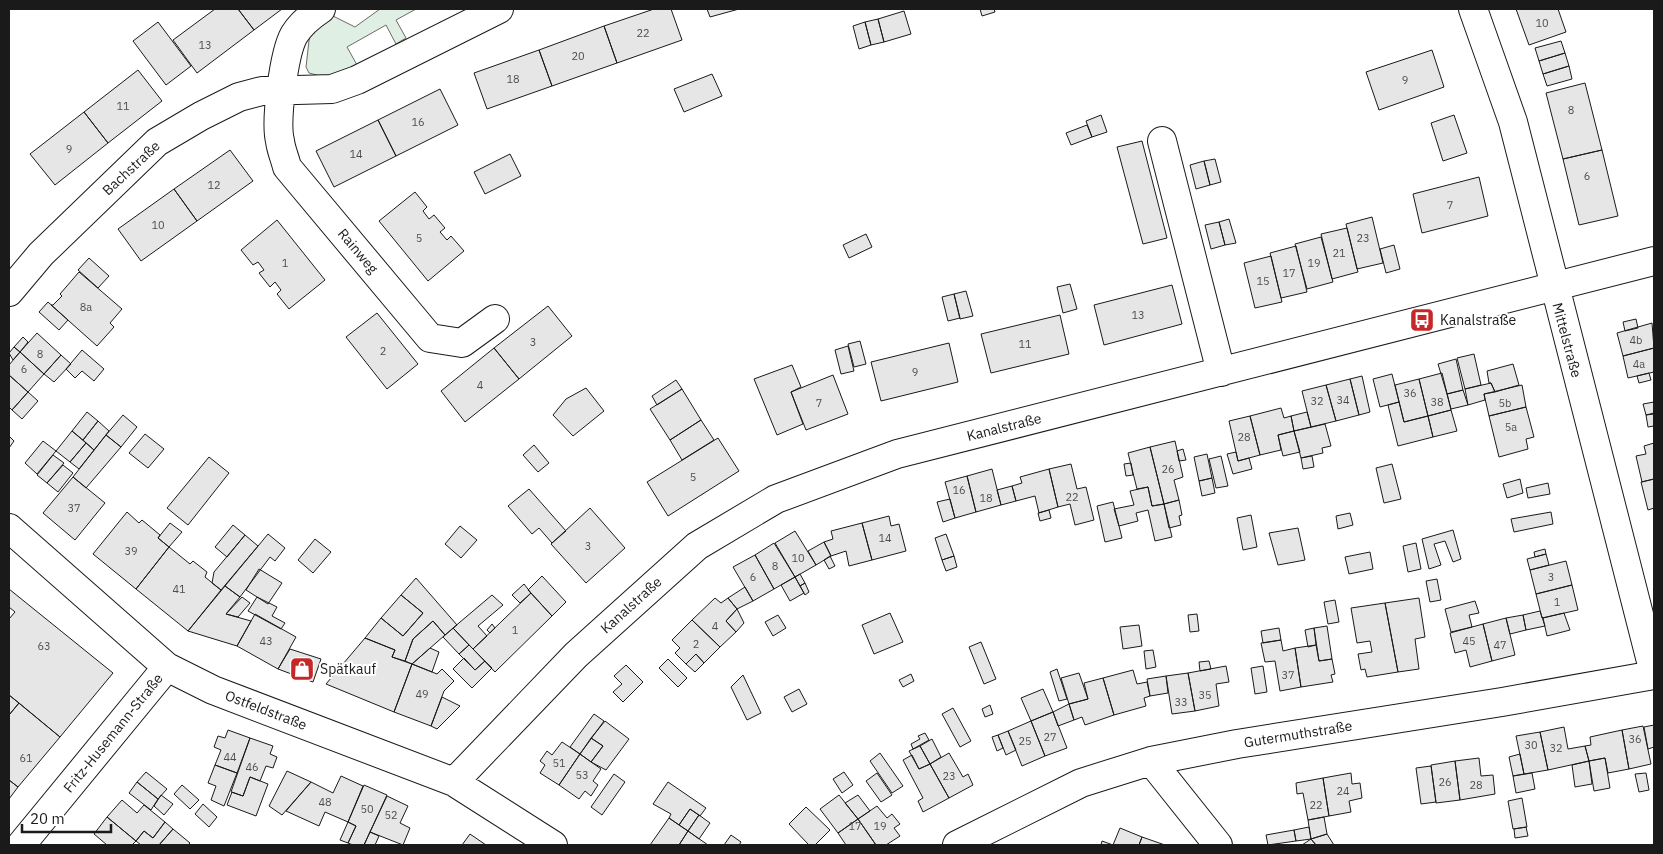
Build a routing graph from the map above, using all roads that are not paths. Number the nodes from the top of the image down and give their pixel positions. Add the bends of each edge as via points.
1 (322, 9) edge
2 (499, 9) edge
3 (1473, 9) edge
4 (282, 91) junction
5 (1162, 141) dead end
6 (1654, 261) edge
7 (1553, 287) junction
8 (9, 292) edge
9 (495, 319) dead end
10 (1221, 372) junction
11 (9, 528) edge
12 (167, 667) junction
13 (1654, 674) edge
14 (1151, 761) junction
15 (454, 782) junction
16 (21, 845) edge
17 (553, 845) edge
18 (957, 845) edge
19 (1218, 845) edge

1 - 4 street via 294,35
2 - 4 street, Bachstraße via 357,80 332,89
3 - 7 street, Mittelstraße via 1513,122
4 - 8 street, Bachstraße via 262,91 239,97 158,142 41,254
4 - 9 street, Rainweg via 279,140 288,167 430,338 462,343
5 - 10 street
6 - 7 street, Kanalstraße
7 - 10 street, Kanalstraße
7 - 13 street, Mittelstraße
10 - 15 street, Kanalstraße via 898,454 776,499 697,546 576,655
11 - 12 street, Ostfeldstraße
12 - 15 street, Ostfeldstraße via 213,690
12 - 16 street, Fritz-Husemann-Straße
13 - 14 street, Gutermuthstraße
14 - 18 street, Gutermuthstraße via 1081,783
14 - 19 street
15 - 17 street, Ostfeldstraße

